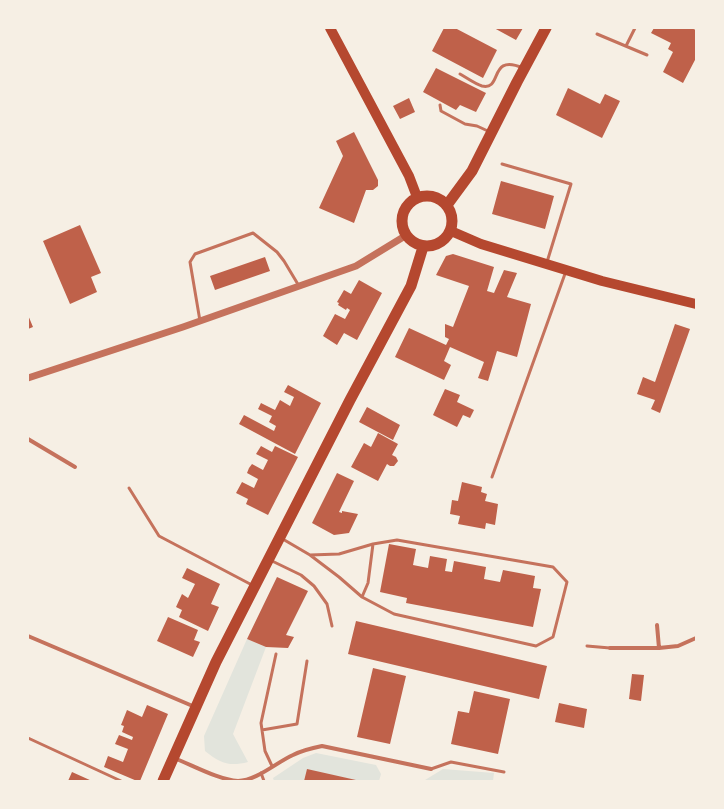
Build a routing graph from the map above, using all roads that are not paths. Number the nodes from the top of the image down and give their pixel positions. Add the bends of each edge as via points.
1 (330, 28) edge
2 (546, 28) edge
3 (635, 28) edge
4 (596, 34) dead end
5 (626, 46) junction
6 (647, 56) dead end
7 (524, 69) junction
8 (460, 74) dead end
9 (440, 106) dead end
10 (491, 133) junction
11 (502, 164) dead end
12 (418, 197) junction
13 (447, 205) junction
14 (451, 231) junction
15 (405, 236) junction
16 (423, 247) junction
17 (546, 264) junction
18 (566, 270) junction
19 (298, 286) junction
20 (696, 304) edge
21 (200, 321) junction
22 (28, 378) edge
23 (28, 438) edge
24 (75, 467) dead end
25 (492, 477) dead end
26 (129, 488) dead end
27 (280, 537) junction
28 (373, 544) junction
29 (310, 555) junction
30 (269, 559) junction
31 (255, 586) junction
32 (362, 597) junction
33 (657, 625) dead end
34 (332, 626) dead end
35 (28, 636) edge
36 (696, 638) edge
37 (588, 646) dead end
38 (610, 648) joint
39 (659, 648) junction
40 (276, 654) dead end
41 (307, 661) dead end
42 (195, 707) junction
43 (262, 730) junction
44 (28, 738) edge
45 (174, 757) junction
46 (272, 766) junction
47 (431, 769) joint
48 (504, 772) dead end
49 (261, 773) junction
50 (121, 781) edge
51 (163, 781) edge
52 (264, 781) edge

1 - 12 main road
2 - 7 highway
3 - 5 lane
4 - 5 lane
5 - 6 lane
7 - 8 lane via 506,64 488,86 482,86
7 - 10 highway
9 - 10 lane via 441,111 465,124 477,126
10 - 13 highway via 472,172
11 - 17 lane via 571,184
12 - 13 highway via 439,198
12 - 15 highway via 409,203 401,217
13 - 14 highway via 452,215
14 - 16 highway via 444,241 436,246
14 - 17 main road via 481,244
15 - 16 highway
15 - 19 street via 356,266
16 - 27 highway via 411,286
17 - 18 main road
18 - 20 main road
18 - 25 lane
19 - 21 street
19 - 21 lane via 284,261 253,233 195,254 190,262
21 - 22 street
23 - 24 street
26 - 31 lane via 159,536
27 - 29 lane
27 - 30 highway
28 - 29 lane via 339,554
28 - 32 lane via 368,583
28 - 32 lane via 397,540 553,567 567,582 553,637 536,646 394,614
29 - 32 lane
30 - 31 highway
30 - 34 lane via 301,574 314,586 328,604
31 - 42 highway
33 - 39 street
35 - 42 street
36 - 39 street via 678,646
37 - 38 lane
38 - 39 street
40 - 43 lane
41 - 43 lane via 297,724
42 - 45 highway
43 - 46 lane via 265,752
44 - 50 lane
45 - 49 street via 224,778 239,781
45 - 51 highway
46 - 47 street via 292,755 322,746
46 - 49 street
47 - 48 lane via 451,762
49 - 52 lane

